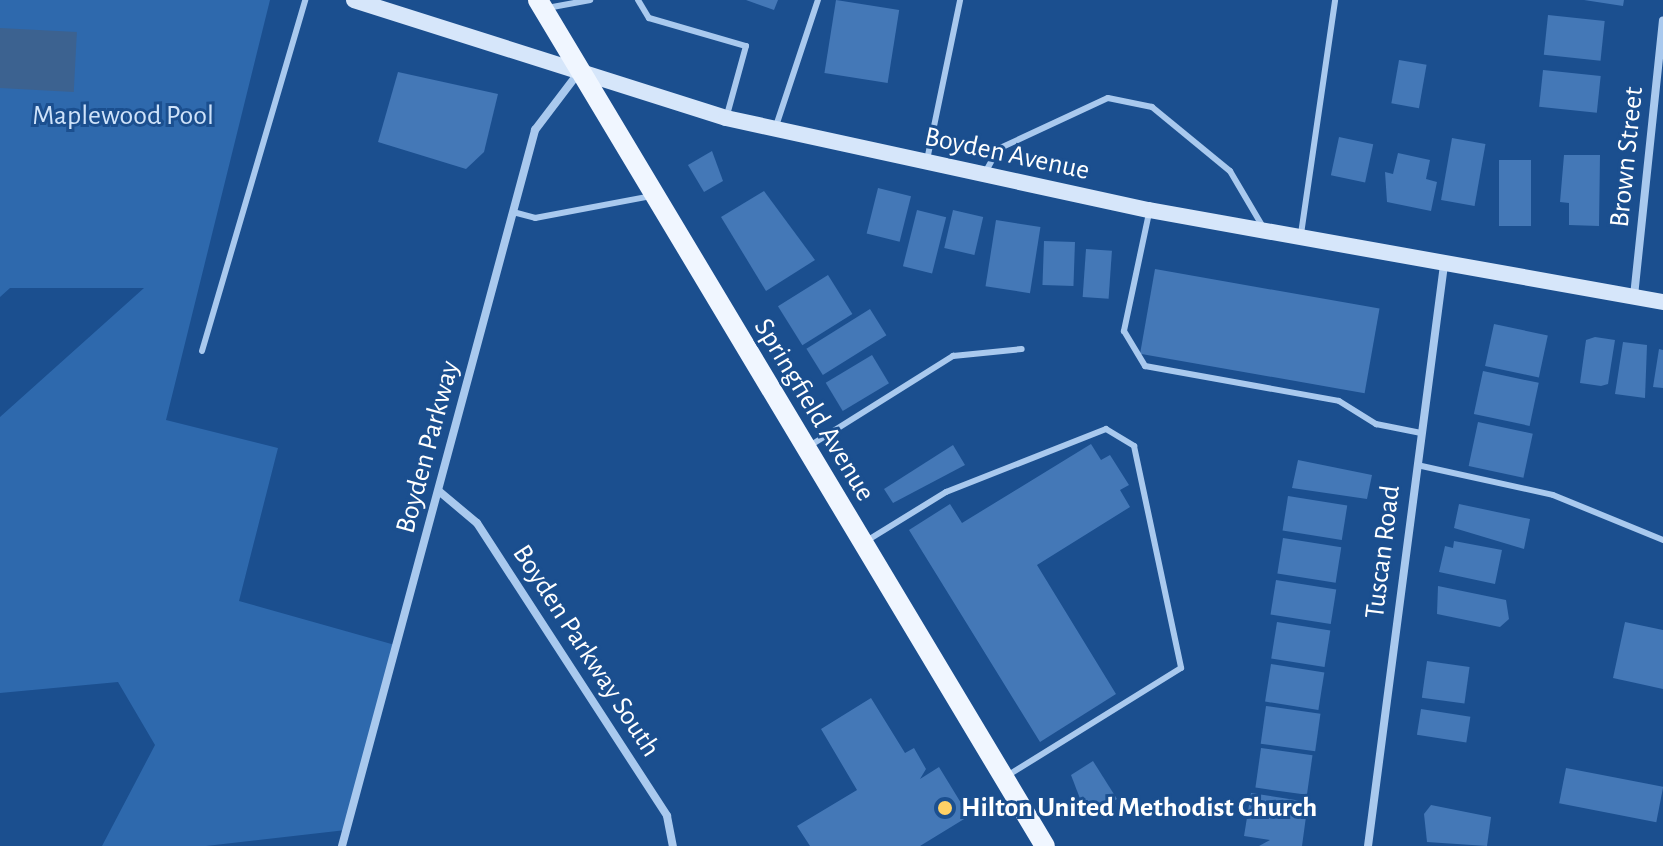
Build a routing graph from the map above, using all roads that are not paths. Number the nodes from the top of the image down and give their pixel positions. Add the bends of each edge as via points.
1 (305, 0) edge
2 (354, 0) edge
3 (590, 0) edge
4 (638, 0) edge
5 (818, 0) edge
6 (960, 0) edge
7 (1335, 0) edge
8 (541, 4) edge
9 (1663, 21) edge
10 (579, 72) junction
11 (726, 118) junction
12 (775, 129) junction
13 (927, 164) junction
14 (983, 176) junction
15 (654, 195) junction
16 (1149, 210) junction
17 (513, 212) junction
18 (1265, 230) junction
19 (1300, 238) junction
20 (1444, 265) junction
21 (1634, 297) junction
22 (1663, 302) edge
23 (1022, 349) dead end
24 (202, 351) dead end
25 (1421, 433) junction
26 (804, 449) junction
27 (1417, 465) junction
28 (440, 492) junction
29 (1663, 540) edge
30 (861, 545) junction
31 (1004, 778) junction
32 (342, 846) edge
33 (673, 846) edge
34 (1045, 846) edge
35 (1368, 846) edge

1 - 24 lane
2 - 10 street, Boyden Avenue
3 - 8 lane
4 - 11 lane via 649,18 746,46
5 - 12 lane
6 - 13 lane
7 - 19 lane
8 - 10 main road, Springfield Avenue
9 - 21 street, Brown Street
10 - 11 street, Boyden Avenue
10 - 15 main road, Springfield Avenue
10 - 17 street, Boyden Parkway via 535,130
11 - 12 street, Boyden Avenue
12 - 13 street, Boyden Avenue
13 - 14 street, Boyden Avenue
14 - 16 street, Boyden Avenue
14 - 18 lane via 998,149 1108,98 1152,107 1230,171
15 - 17 lane via 535,218
15 - 26 main road, Springfield Avenue
16 - 18 street, Boyden Avenue
16 - 25 lane via 1124,331 1145,366 1339,401 1376,424
17 - 28 street, Boyden Parkway
18 - 19 street, Boyden Avenue
19 - 20 street, Boyden Avenue
20 - 21 street, Boyden Avenue
20 - 25 street, Tuscan Road
21 - 22 street, Boyden Avenue
23 - 26 lane via 953,356
25 - 27 street, Tuscan Road
26 - 30 main road, Springfield Avenue
27 - 29 lane via 1553,495
27 - 35 street, Tuscan Road
28 - 32 street, Boyden Parkway
28 - 33 street, Boyden Parkway South via 477,523 667,816
30 - 31 main road, Springfield Avenue
30 - 31 lane via 946,492 1106,429 1134,446 1181,668
31 - 34 main road, Springfield Avenue

